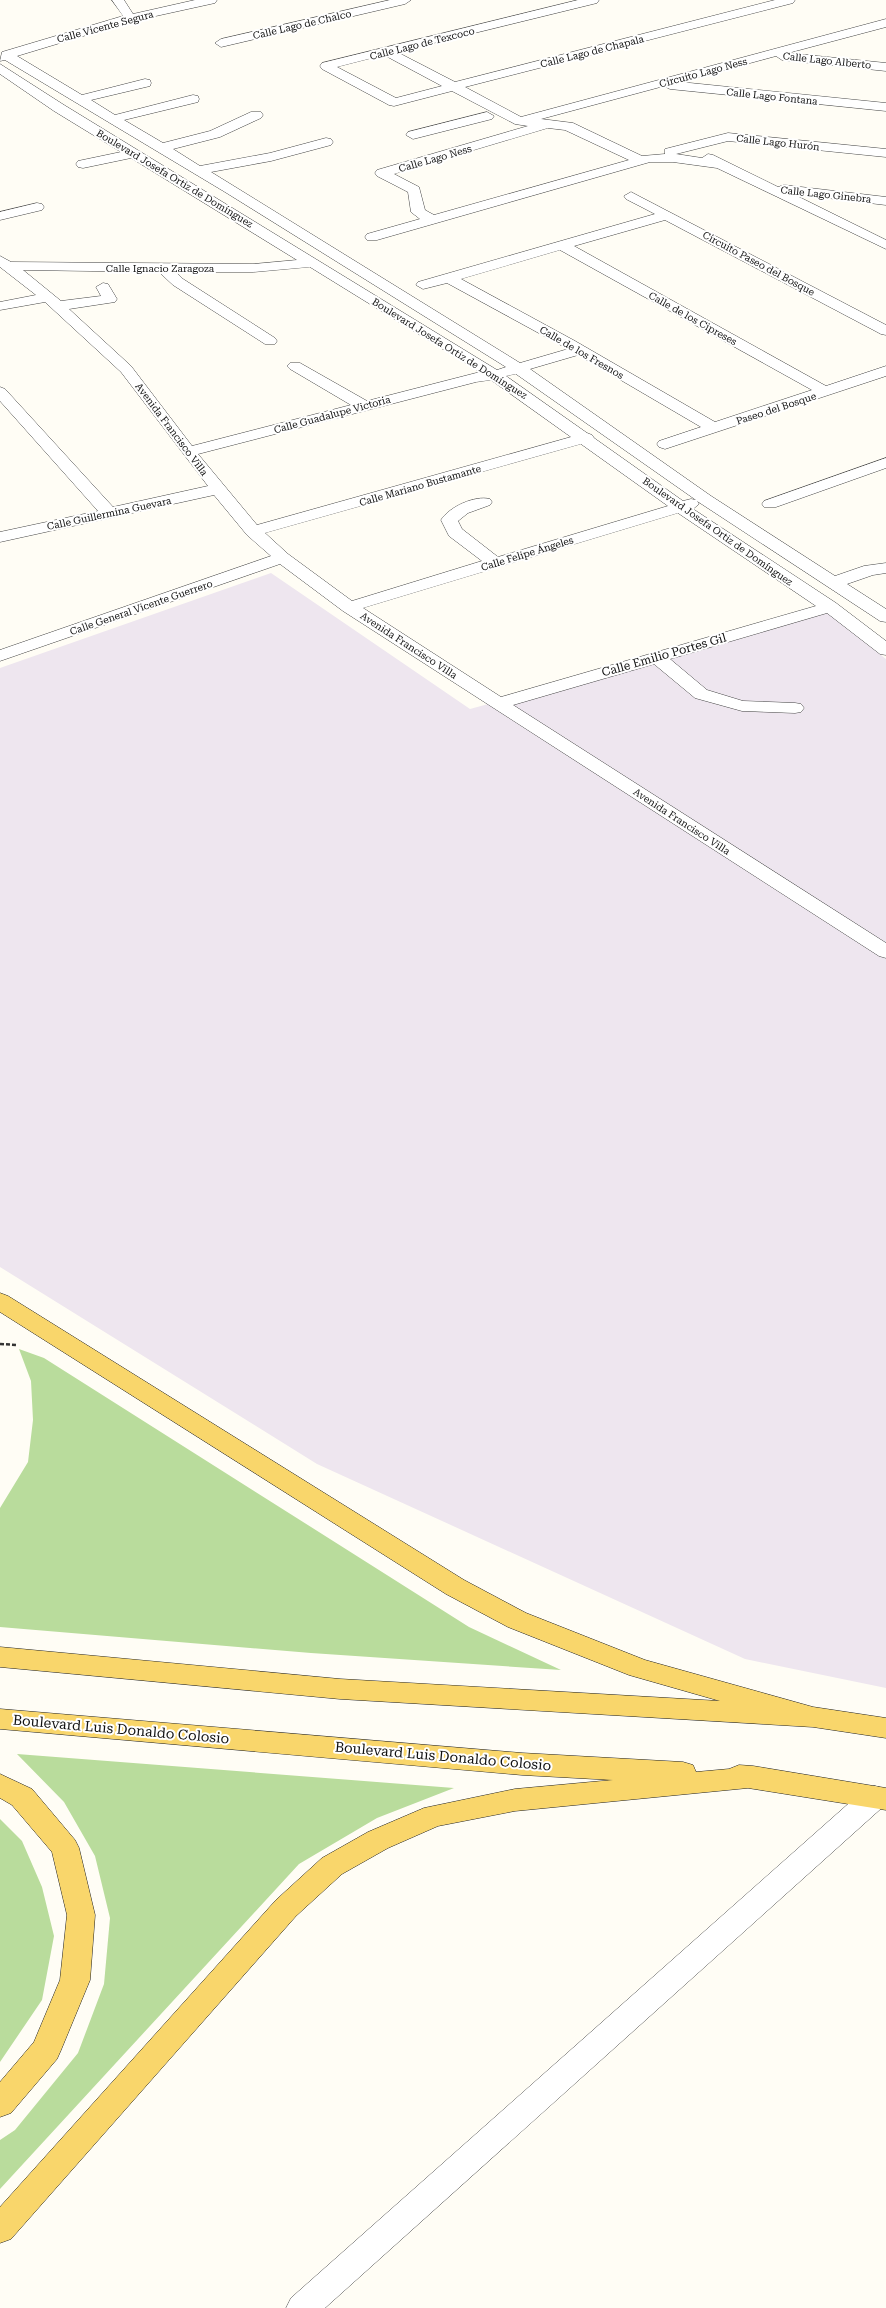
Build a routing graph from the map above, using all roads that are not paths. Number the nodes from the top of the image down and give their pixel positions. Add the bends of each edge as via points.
1 (118, 0) edge
2 (211, 0) edge
3 (405, 0) edge
4 (593, 0) edge
5 (789, 0) edge
6 (130, 18) junction
7 (883, 25) edge
8 (221, 43) dead end
9 (387, 52) junction
10 (768, 54) junction
11 (3, 56) edge
12 (370, 56) junction
13 (886, 67) edge
14 (0, 68) edge
15 (145, 83) dead end
16 (657, 84) junction
17 (456, 86) junction
18 (436, 91) junction
19 (81, 99) junction
20 (193, 99) dead end
21 (394, 102) joint
22 (886, 107) edge
23 (96, 108) junction
24 (69, 114) junction
25 (256, 115) dead end
26 (487, 116) junction
27 (113, 119) junction
28 (543, 122) junction
29 (413, 135) dead end
30 (326, 142) dead end
31 (161, 148) junction
32 (592, 151) dead end
33 (672, 152) junction
34 (886, 153) edge
35 (134, 154) junction
36 (605, 158) dead end
37 (645, 159) junction
38 (83, 164) dead end
39 (721, 164) junction
40 (619, 166) junction
41 (198, 170) junction
42 (767, 187) junction
43 (230, 189) junction
44 (204, 195) junction
45 (631, 196) dead end
46 (886, 201) edge
47 (37, 207) dead end
48 (667, 215) junction
49 (0, 216) edge
50 (433, 220) junction
51 (372, 237) dead end
52 (561, 245) junction
53 (886, 245) edge
54 (4, 263) edge
55 (311, 263) junction
56 (164, 268) junction
57 (449, 278) junction
58 (423, 285) dead end
59 (104, 287) dead end
60 (53, 301) junction
61 (0, 306) edge
62 (886, 331) edge
63 (270, 341) dead end
64 (575, 347) junction
65 (514, 365) junction
66 (295, 366) dead end
67 (886, 371) edge
68 (486, 373) junction
69 (824, 391) junction
70 (0, 392) edge
71 (365, 406) junction
72 (714, 428) junction
73 (586, 438) junction
74 (665, 444) dead end
75 (188, 452) junction
76 (886, 463) edge
77 (218, 489) junction
78 (705, 499) junction
79 (484, 502) dead end
80 (770, 504) dead end
81 (680, 507) junction
82 (109, 513) junction
83 (253, 531) junction
84 (0, 537) edge
85 (282, 558) junction
86 (803, 562) junction
87 (495, 563) junction
88 (886, 568) edge
89 (776, 572) junction
90 (886, 575) edge
91 (842, 587) junction
92 (349, 607) junction
93 (830, 607) junction
94 (886, 617) edge
95 (886, 650) edge
96 (0, 656) edge
97 (657, 657) junction
98 (498, 703) junction
99 (795, 708) dead end
100 (886, 952) edge
101 (0, 1301) edge
102 (0, 1657) edge
103 (813, 1717) junction
104 (0, 1719) edge
105 (886, 1728) edge
106 (753, 1777) junction
107 (0, 1785) edge
108 (880, 1798) edge
109 (0, 2104) edge
110 (0, 2229) edge
111 (311, 2305) edge

1 - 6 street
2 - 6 street, Calle Vicente Segura
3 - 8 street, Calle Lago de Chalco
4 - 9 street, Calle Lago de Texcoco
5 - 17 street, Calle Lago de Chapala
6 - 11 street, Calle Vicente Segura
7 - 10 street, Circuito Lago Ness
9 - 12 street, Calle Lago de Texcoco
9 - 17 street, Circuito Lago Ness
10 - 13 street, Calle Lago Alberto
10 - 16 street, Circuito Lago Ness
11 - 19 street, Boulevard Josefa Ortiz de Domínguez
12 - 18 street, Circuito Lago Ness
12 - 21 street, Calle Lago de Texcoco via 326,66
14 - 24 street, Boulevard Josefa Ortiz de Domínguez
15 - 19 street
16 - 22 street, Calle Lago Fontana
16 - 28 street, Circuito Lago Ness
17 - 18 street, Calle Lago de Chapala
17 - 28 street, Circuito Lago Ness via 520,121
18 - 21 street, Calle Lago de Chapala
18 - 26 street, Circuito Lago Ness
19 - 23 street, Boulevard Josefa Ortiz de Domínguez
20 - 27 street
23 - 24 street
23 - 27 street, Boulevard Josefa Ortiz de Domínguez
24 - 35 street, Boulevard Josefa Ortiz de Domínguez
25 - 31 street via 215,134
26 - 28 street, Circuito Lago Ness via 507,126
26 - 29 street
27 - 31 street, Boulevard Josefa Ortiz de Domínguez
28 - 32 street, Circuito Lago Ness via 557,134
28 - 37 street, Circuito Lago Ness via 568,126
28 - 50 street, Calle Lago Ness via 382,173 414,190 418,212
30 - 41 street
31 - 41 street, Boulevard Josefa Ortiz de Domínguez
33 - 34 street, Calle Lago Hurón via 728,137
33 - 37 street, Calle Lago Hurón
33 - 39 street, Circuito Lago Ness via 701,155
35 - 38 street
35 - 44 street, Boulevard Josefa Ortiz de Domínguez
36 - 40 street
37 - 39 street, Circuito Lago Ness via 686,159
37 - 40 street, Circuito Lago Ness
39 - 42 street, Circuito Lago Ness
40 - 50 street, Circuito Lago Ness
41 - 43 street, Boulevard Josefa Ortiz de Domínguez
42 - 46 street, Calle Lago Ginebra
42 - 53 street, Circuito Lago Ness
43 - 44 street
43 - 65 street, Boulevard Josefa Ortiz de Domínguez
44 - 55 street, Boulevard Josefa Ortiz de Domínguez
45 - 48 street, Circuito Paseo del Bosque
47 - 49 street
48 - 52 street
48 - 62 street, Circuito Paseo del Bosque
50 - 51 street, Circuito Lago Ness
52 - 57 street
52 - 69 street, Calle de los Cipreses
54 - 56 street, Calle Ignacio Zaragoza
54 - 60 street, Avenida Francisco Villa
55 - 56 street, Calle Ignacio Zaragoza via 253,268
55 - 68 street, Boulevard Josefa Ortiz de Domínguez
56 - 63 street via 178,282
57 - 58 street
57 - 64 street, Calle de los Fresnos
59 - 60 street via 110,299
60 - 61 street
60 - 75 street, Avenida Francisco Villa via 126,369
64 - 65 street, Calle Guadalupe Victoria
64 - 72 street, Calle de los Fresnos
65 - 68 street, Calle Guadalupe Victoria
65 - 78 street, Boulevard Josefa Ortiz de Domínguez
66 - 71 street
67 - 69 street, Paseo del Bosque
68 - 71 street, Calle Guadalupe Victoria
68 - 73 street, Boulevard Josefa Ortiz de Domínguez
69 - 72 street, Paseo del Bosque
70 - 82 street
71 - 75 street, Calle Guadalupe Victoria
72 - 74 street, Paseo del Bosque
73 - 81 street, Boulevard Josefa Ortiz de Domínguez
73 - 83 street, Calle Mariano Bustamante
75 - 77 street, Avenida Francisco Villa
76 - 80 street
77 - 82 street, Calle Guillermina Guevara
77 - 83 street, Avenida Francisco Villa
78 - 81 street, Calle Felipe Ángeles
78 - 86 street, Boulevard Josefa Ortiz de Domínguez
79 - 87 street via 462,510 449,520 455,532
81 - 87 street, Calle Felipe Ángeles
81 - 89 street, Boulevard Josefa Ortiz de Domínguez
82 - 84 street, Calle Guillermina Guevara
83 - 85 street, Avenida Francisco Villa
85 - 92 street, Avenida Francisco Villa
85 - 96 street, Calle General Vicente Guerrero
86 - 89 street
86 - 91 street, Boulevard Josefa Ortiz de Domínguez
87 - 92 street, Calle Felipe Ángeles
88 - 91 street via 870,570
89 - 93 street, Boulevard Josefa Ortiz de Domínguez
90 - 91 street
91 - 94 street, Boulevard Josefa Ortiz de Domínguez
92 - 98 street, Avenida Francisco Villa
93 - 95 street, Boulevard Josefa Ortiz de Domínguez
93 - 97 street, Calle Emilio Portes Gil
97 - 98 street, Calle Emilio Portes Gil
97 - 99 street via 701,694 742,706
98 - 100 street, Avenida Francisco Villa
101 - 103 main road via 455,1587 517,1620 638,1668
102 - 103 main road via 340,1689
103 - 105 main road
104 - 106 main road, Boulevard Luis Donaldo Colosio via 522,1764
106 - 108 main road, Boulevard Luis Donaldo Colosio
106 - 110 main road via 515,1800 434,1816 378,1840 332,1866 286,1908
107 - 109 main road via 22,1798 65,1848 81,1915 75,1980 46,2050
108 - 111 street

